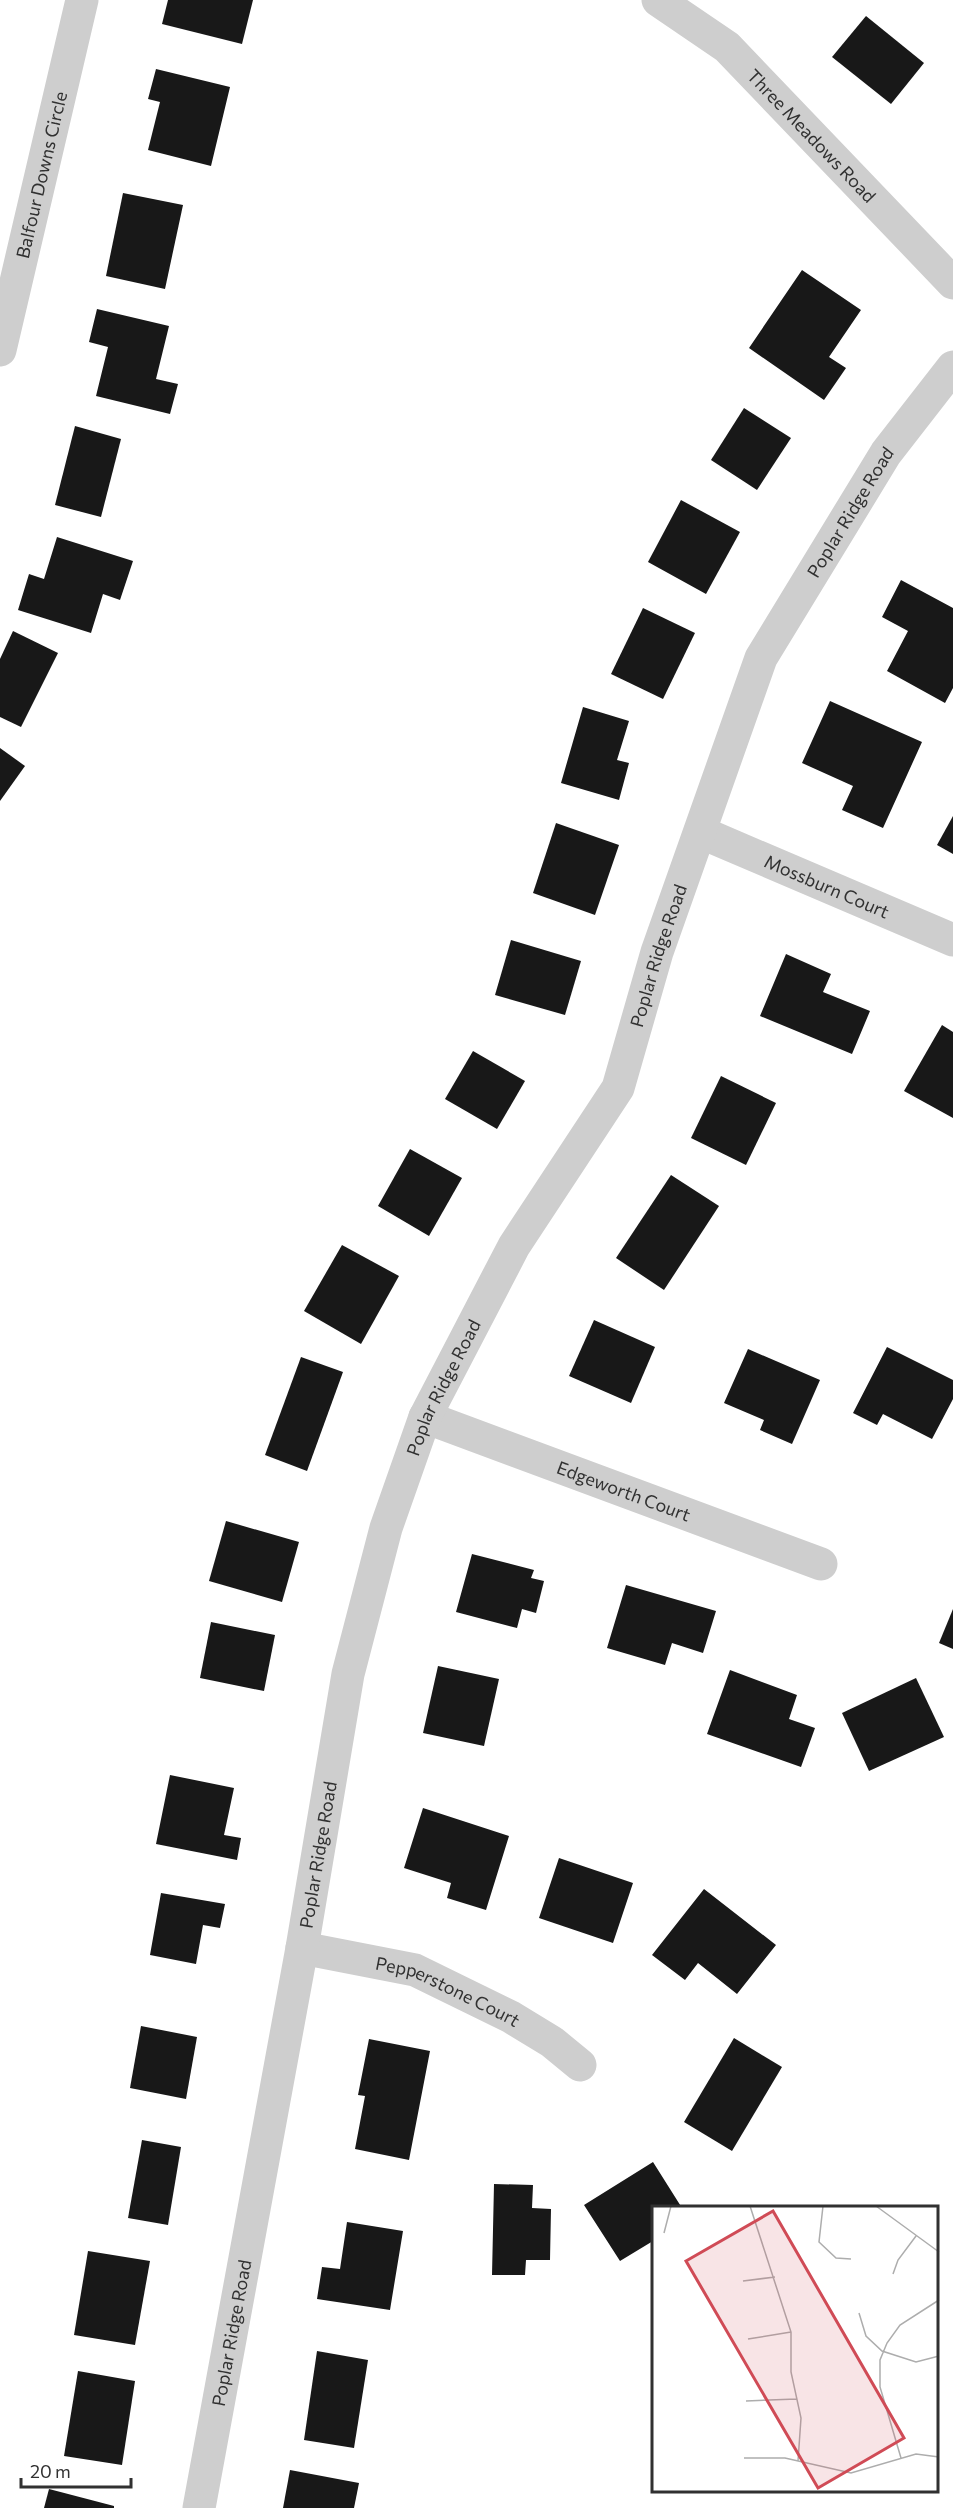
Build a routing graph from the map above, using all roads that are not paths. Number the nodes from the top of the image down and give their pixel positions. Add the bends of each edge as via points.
1 (82, 0) edge
2 (658, 0) edge
3 (953, 283) edge
4 (0, 350) edge
5 (953, 366) edge
6 (700, 832) junction
7 (953, 940) edge
8 (425, 1417) junction
9 (821, 1564) dead end
10 (302, 1948) junction
11 (580, 2065) dead end
12 (199, 2508) edge

1 - 4 street, Balfour Downs Circle
2 - 3 street, Three Meadows Road via 727,47
5 - 6 street, Poplar Ridge Road via 886,453 761,658
6 - 7 street, Mossburn Court
6 - 8 street, Poplar Ridge Road via 657,952 618,1088 514,1246
8 - 9 street, Edgeworth Court
8 - 10 street, Poplar Ridge Road via 386,1528 348,1674
10 - 11 street, Pepperstone Court via 415,1970 511,2017
10 - 12 street, Poplar Ridge Road

